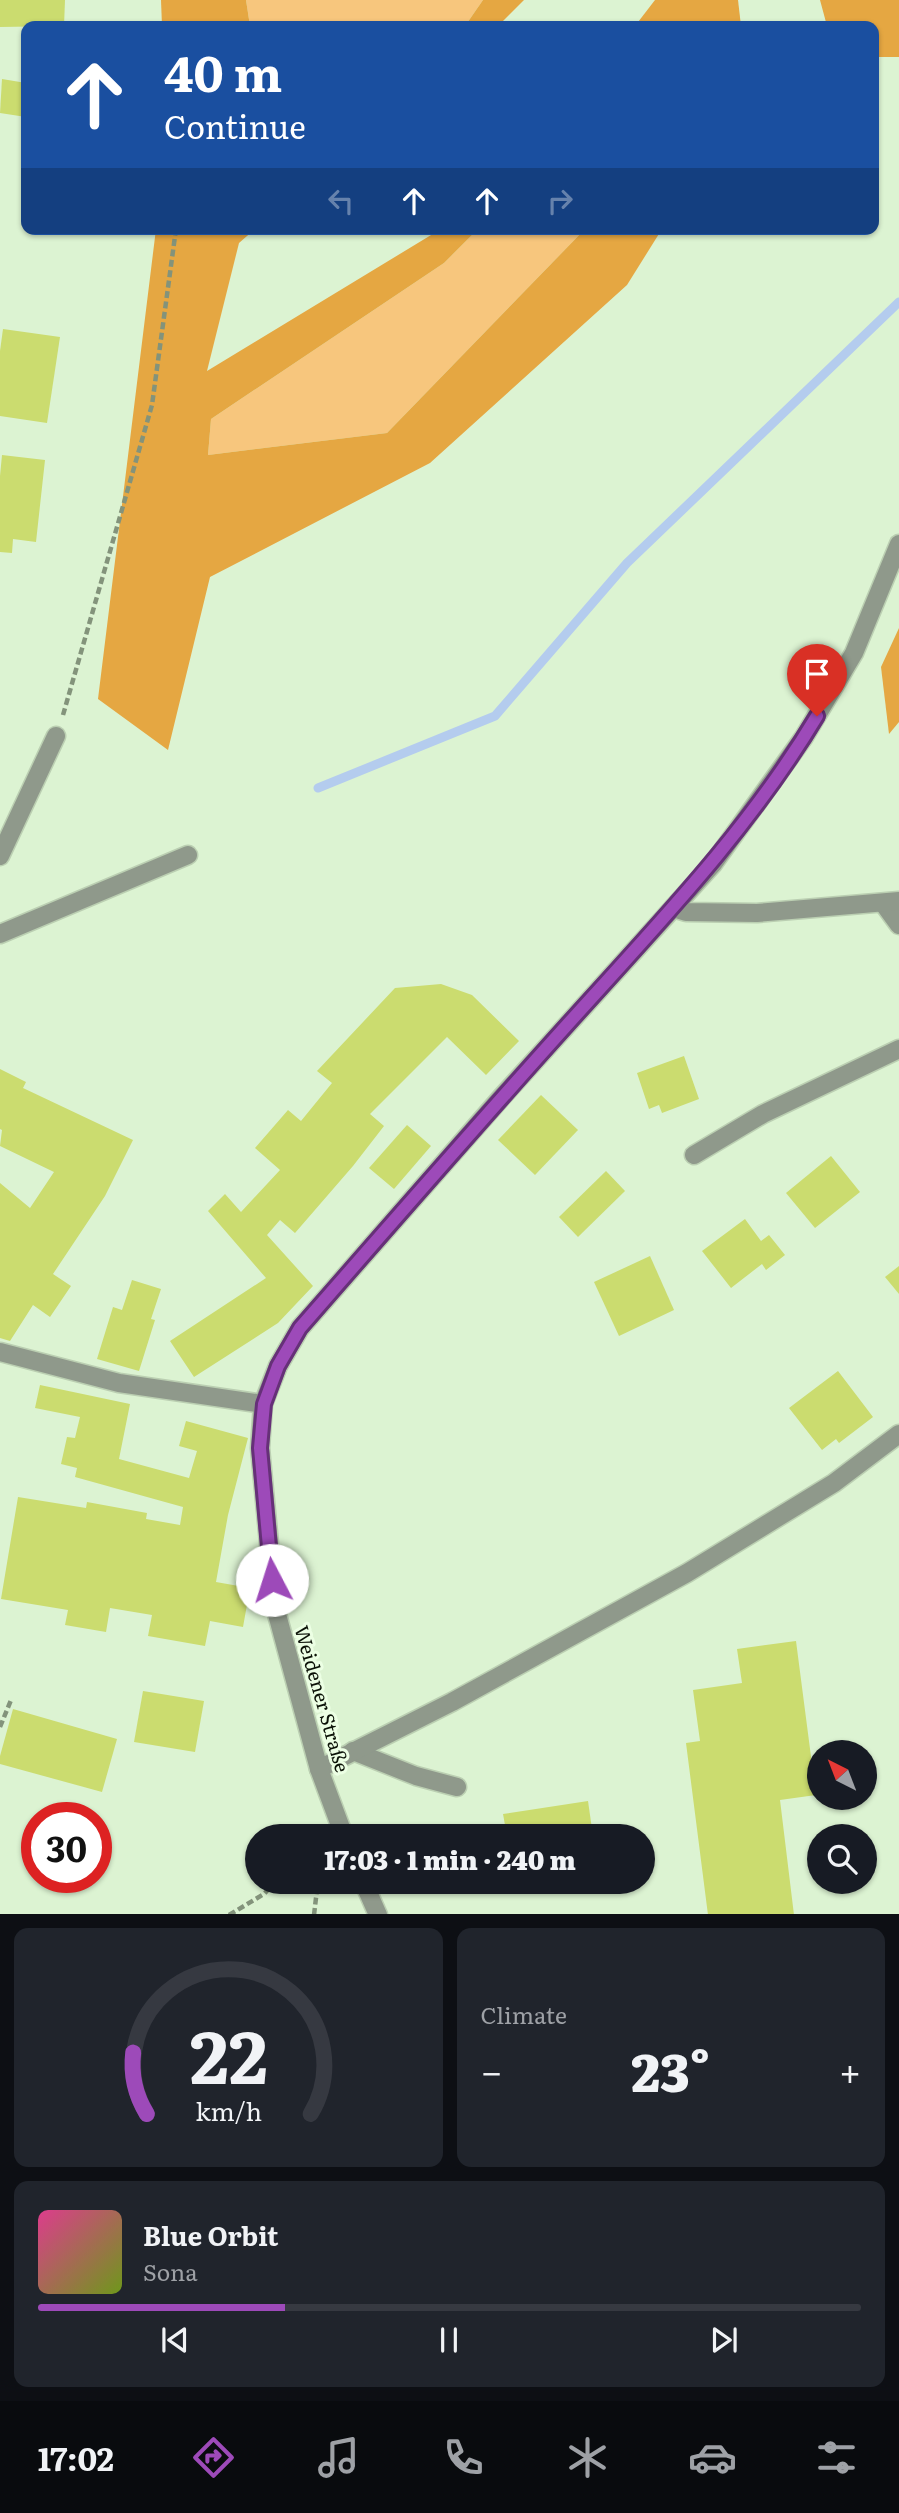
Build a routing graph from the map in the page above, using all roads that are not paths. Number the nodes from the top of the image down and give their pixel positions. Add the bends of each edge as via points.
1 (899, 544) edge
2 (57, 736) road end
3 (188, 855) dead end
4 (0, 856) edge
5 (891, 902) edge
6 (673, 908) junction
7 (899, 925) edge
8 (0, 934) edge
9 (899, 1049) edge
10 (694, 1155) dead end
11 (0, 1352) edge
12 (264, 1404) junction
13 (899, 1434) edge
14 (353, 1751) junction
15 (319, 1769) junction
16 (457, 1787) dead end
17 (340, 1824) edge
18 (369, 1894) edge
19 (379, 1914) edge

1 - 6 street, Weidener Straße via 854,653 804,737 713,864
2 - 4 street
3 - 8 street
5 - 6 street via 757,913
5 - 7 street
6 - 12 street, Weidener Straße via 300,1328 278,1366
9 - 10 street via 763,1114
11 - 12 street via 119,1383
12 - 15 street, Weidener Straße via 260,1448 275,1607
13 - 14 street via 834,1483 687,1573
14 - 15 street
14 - 16 street
15 - 17 street, Weidener Straße
18 - 19 street

